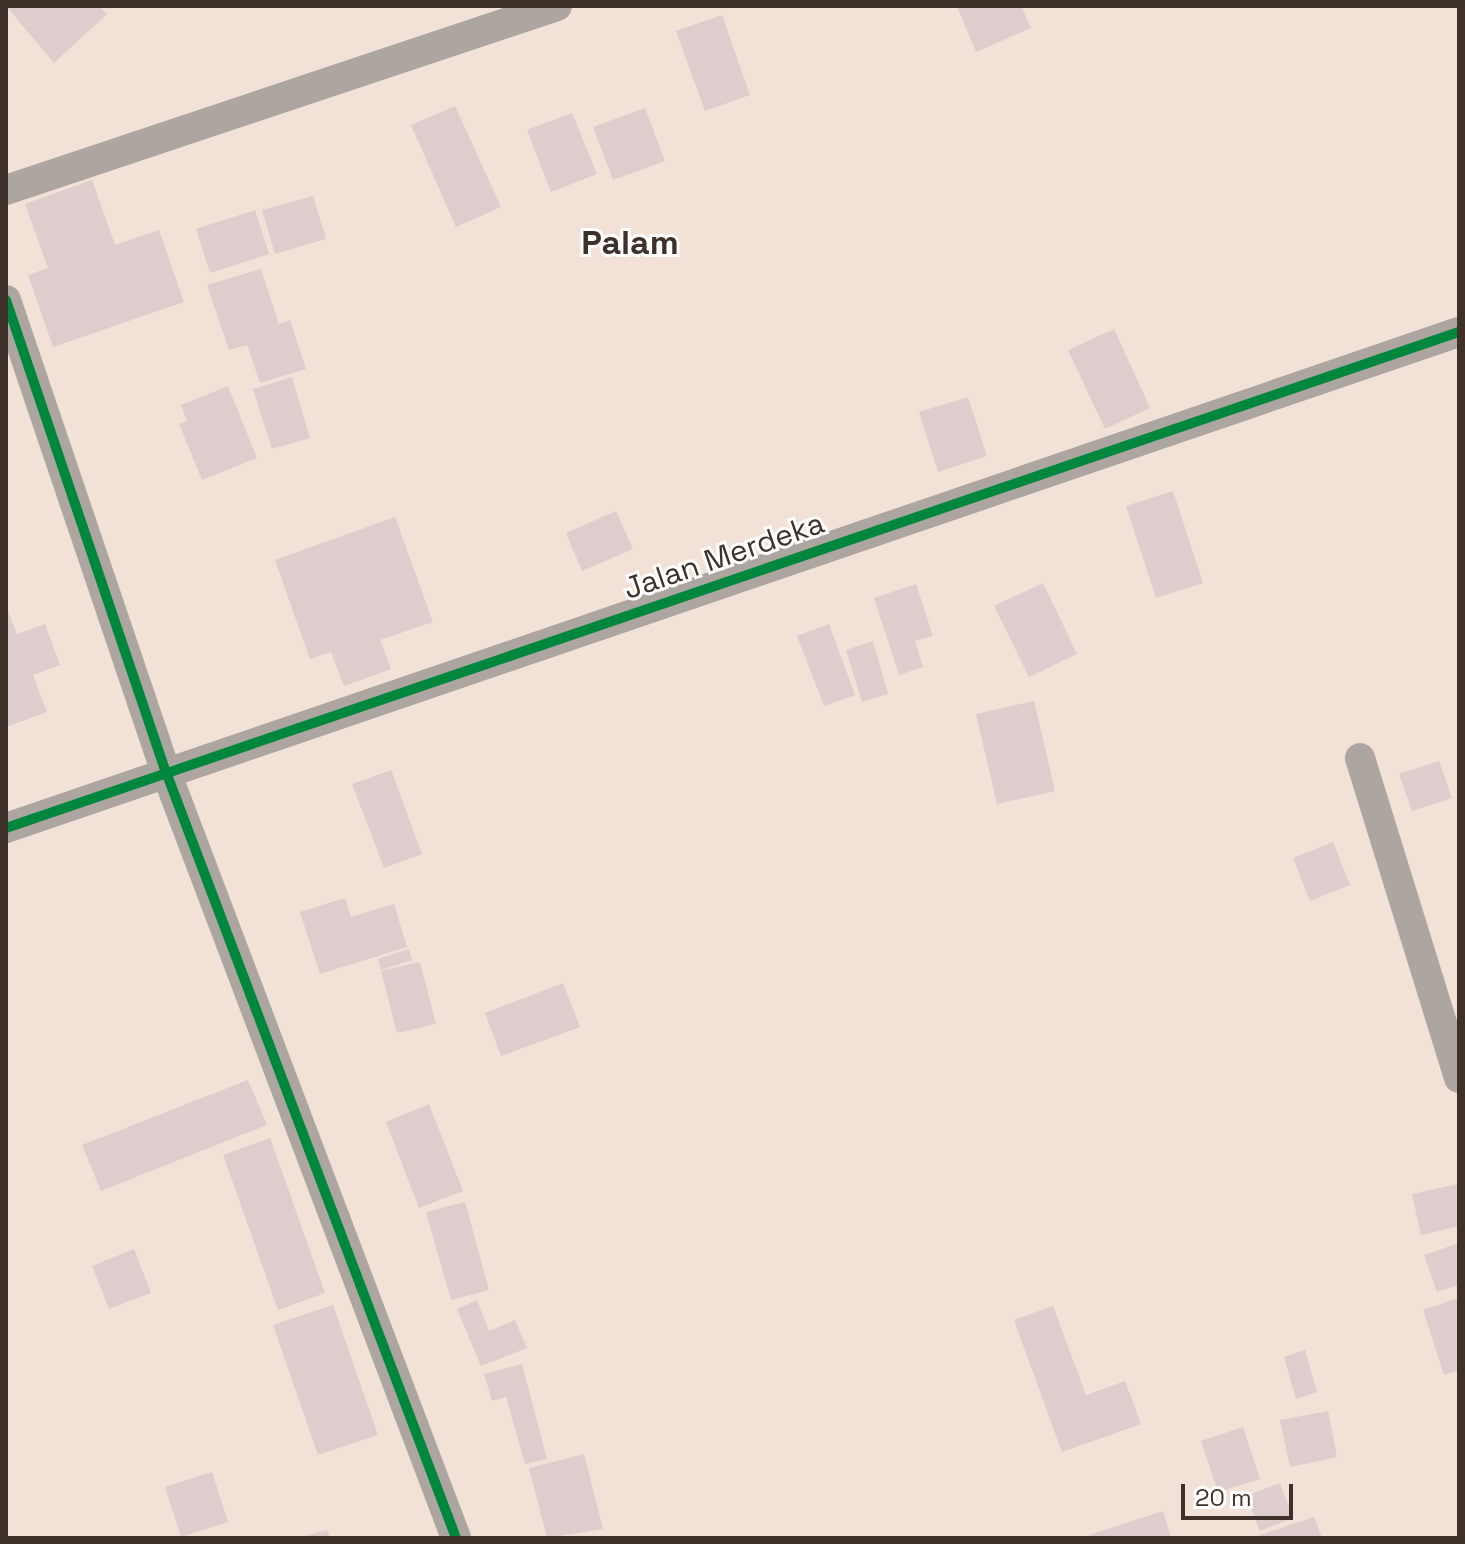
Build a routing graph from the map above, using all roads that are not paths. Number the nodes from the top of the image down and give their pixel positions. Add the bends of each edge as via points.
1 (557, 6) edge
2 (6, 190) edge
3 (6, 300) edge
4 (1459, 332) edge
5 (1360, 758) dead end
6 (166, 772) junction
7 (6, 828) edge
8 (1459, 1078) edge
9 (456, 1538) edge

1 - 2 street
3 - 6 street
4 - 6 street, Jalan Merdeka
5 - 8 street
6 - 7 street, Jalan Merdeka
6 - 9 street

